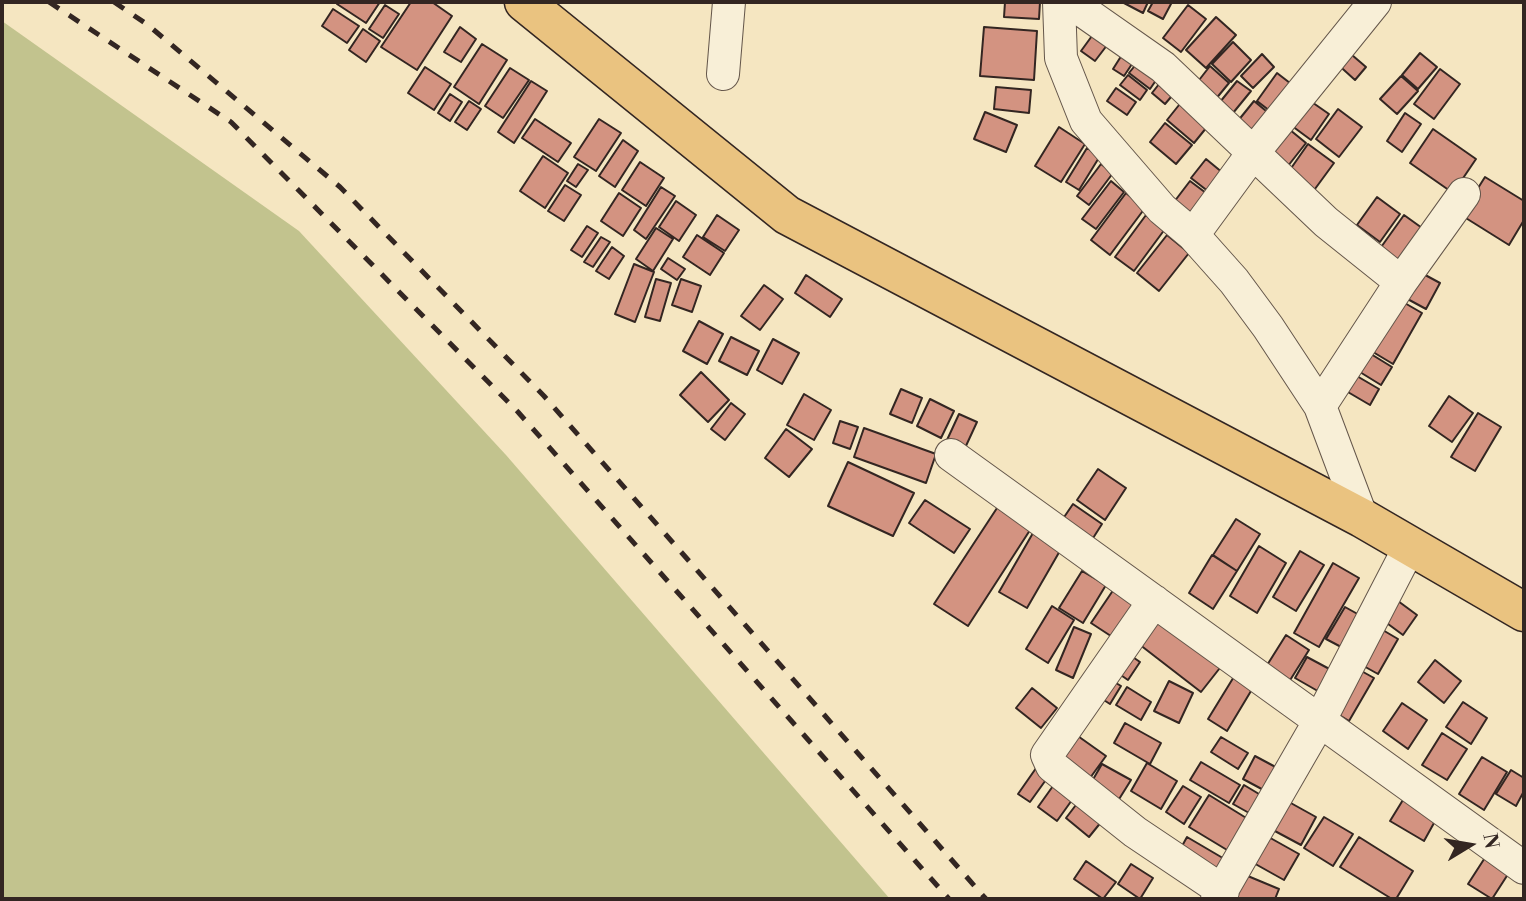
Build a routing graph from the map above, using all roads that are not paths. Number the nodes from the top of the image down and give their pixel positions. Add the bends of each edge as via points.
1 (524, 2) edge
2 (729, 2) edge
3 (1059, 2) edge
4 (1070, 2) edge
5 (1376, 2) edge
6 (723, 74) dead end
7 (1253, 153) junction
8 (1464, 194) dead end
9 (1194, 235) junction
10 (1401, 282) junction
11 (1320, 406) junction
12 (951, 455) dead end
13 (1362, 518) junction
14 (1410, 546) junction
15 (1154, 601) junction
16 (1524, 612) edge
17 (1319, 722) junction
18 (1524, 868) edge
19 (1220, 895) edge

1 - 13 main road via 787,215
2 - 6 street
3 - 9 street via 1061,58 1086,121 1162,209
4 - 7 street via 1163,67
5 - 7 street
7 - 9 street
7 - 10 street via 1326,222
8 - 10 street
9 - 11 street via 1268,327
10 - 11 street
11 - 13 street
12 - 15 street
13 - 14 main road
14 - 16 main road
14 - 17 street
15 - 17 street
15 - 19 street via 1047,755 1052,766
17 - 18 street
17 - 19 street

